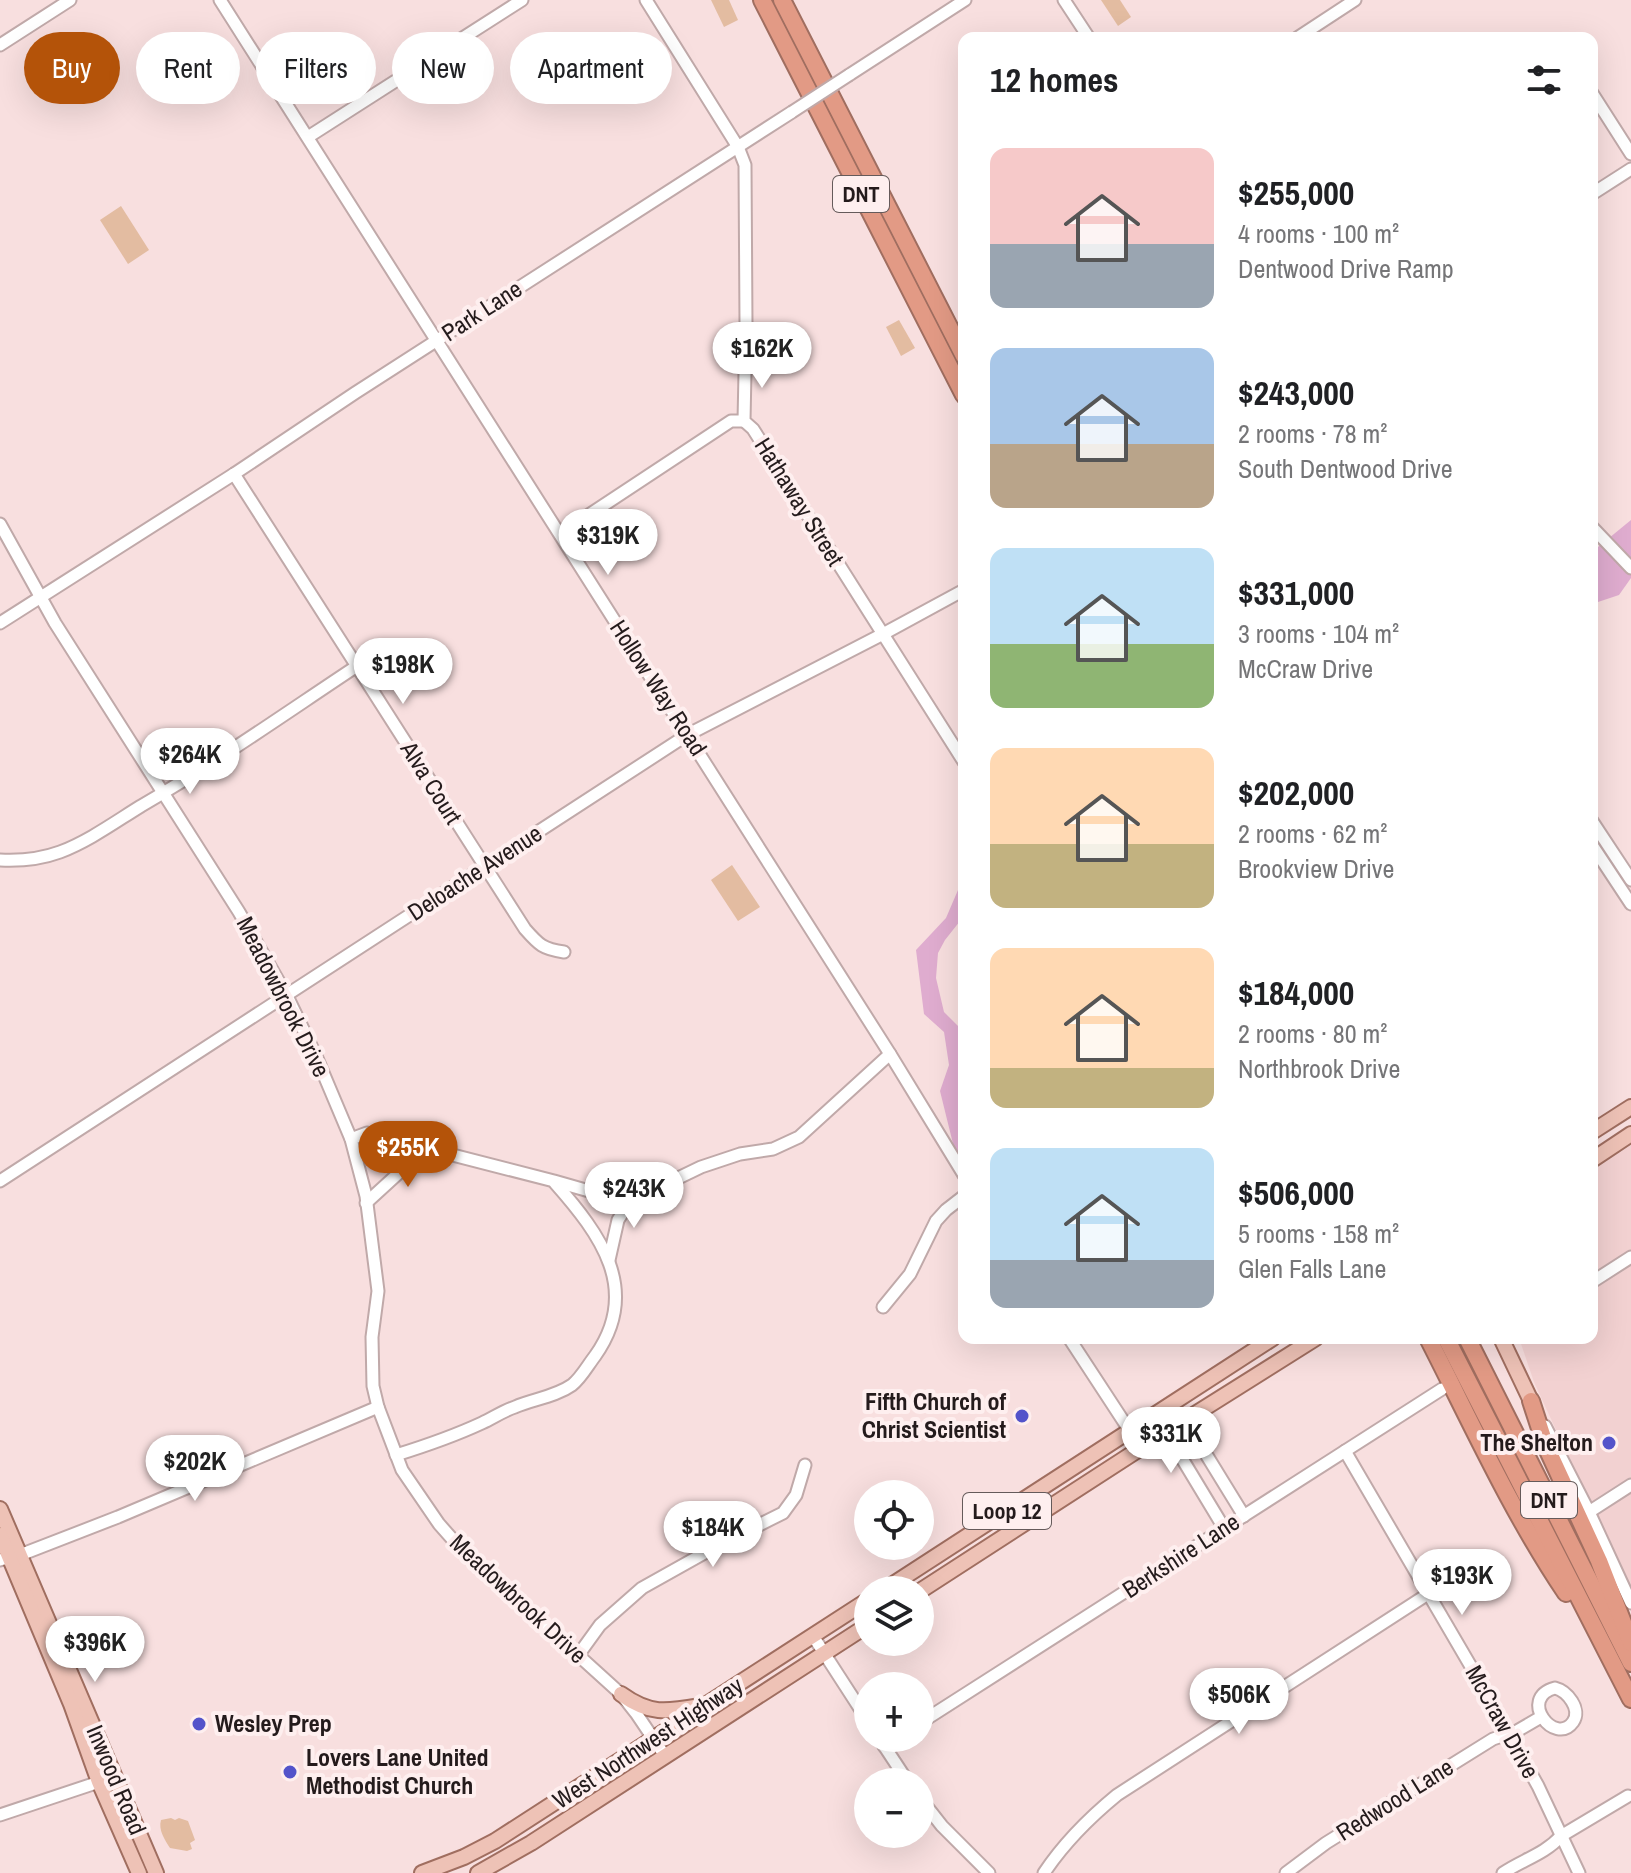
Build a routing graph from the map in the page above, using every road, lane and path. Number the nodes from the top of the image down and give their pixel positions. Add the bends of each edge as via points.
1 (70, 0) edge
2 (220, 0) edge
3 (522, 0) edge
4 (646, 0) edge
5 (762, 0) edge
6 (782, 0) edge
7 (965, 0) edge
8 (1064, 0) edge
9 (1355, 0) edge
10 (1085, 32) edge
11 (1306, 32) edge
12 (0, 45) edge
13 (1598, 102) edge
14 (308, 137) junction
15 (738, 147) junction
16 (1631, 154) edge
17 (1631, 169) edge
18 (1598, 190) edge
19 (437, 341) junction
20 (958, 344) edge
21 (958, 383) edge
22 (744, 421) junction
23 (234, 474) junction
24 (0, 524) edge
25 (560, 534) junction
26 (1598, 534) edge
27 (1631, 568) edge
28 (958, 593) edge
29 (39, 598) junction
30 (0, 623) edge
31 (883, 634) junction
32 (357, 666) junction
33 (687, 735) junction
34 (958, 753) edge
35 (164, 793) junction
36 (1598, 832) edge
37 (1598, 852) edge
38 (0, 860) edge
39 (484, 867) junction
40 (1628, 884) edge
41 (1631, 904) edge
42 (564, 952) dead end
43 (287, 996) junction
44 (890, 1054) junction
45 (1631, 1107) edge
46 (1598, 1128) edge
47 (1631, 1134) edge
48 (351, 1139) junction
49 (425, 1149) junction
50 (958, 1155) edge
51 (1598, 1156) edge
52 (0, 1181) edge
53 (553, 1181) junction
54 (637, 1190) junction
55 (958, 1201) edge
56 (366, 1203) junction
57 (1631, 1257) edge
58 (609, 1261) junction
59 (1598, 1278) edge
60 (883, 1307) dead end
61 (1073, 1344) edge
62 (1264, 1344) edge
63 (1306, 1344) edge
64 (1431, 1344) edge
65 (1449, 1344) edge
66 (1470, 1344) edge
67 (1504, 1344) edge
68 (1442, 1389) dead end
69 (1531, 1401) junction
70 (378, 1407) junction
71 (1165, 1408) junction
72 (1185, 1420) junction
73 (1130, 1431) junction
74 (1166, 1432) junction
75 (1141, 1448) junction
76 (1345, 1451) junction
77 (396, 1455) junction
78 (805, 1465) dead end
79 (1631, 1485) edge
80 (0, 1509) edge
81 (1589, 1512) junction
82 (1244, 1516) junction
83 (1224, 1528) junction
84 (0, 1535) edge
85 (10, 1558) edge
86 (906, 1576) edge
87 (934, 1582) edge
88 (1428, 1594) junction
89 (1631, 1603) edge
90 (854, 1609) edge
91 (854, 1634) edge
92 (813, 1636) junction
93 (1631, 1643) edge
94 (579, 1654) junction
95 (825, 1654) junction
96 (1607, 1654) junction
97 (1631, 1663) edge
98 (621, 1694) junction
99 (854, 1699) edge
100 (1631, 1699) edge
101 (708, 1704) junction
102 (934, 1714) edge
103 (1541, 1717) dead end
104 (1507, 1734) junction
105 (654, 1739) junction
106 (665, 1756) junction
107 (110, 1768) junction
108 (99, 1782) junction
109 (1628, 1796) dead end
110 (0, 1815) edge
111 (934, 1816) edge
112 (1561, 1836) junction
113 (495, 1841) junction
114 (504, 1860) junction
115 (139, 1873) edge
116 (156, 1873) edge
117 (422, 1873) edge
118 (478, 1873) edge
119 (989, 1873) edge
120 (1044, 1873) edge
121 (1286, 1873) edge
122 (1503, 1873) edge
123 (1579, 1873) edge

1 - 12 street
2 - 14 street, Hollow Way Road
3 - 14 street
4 - 15 street, Hathaway Street
5 - 21 highway, DNT
6 - 20 highway, DNT
7 - 15 street, Park Lane, bridge
8 - 10 street
9 - 11 street
13 - 16 street
14 - 19 street, Hollow Way Road
15 - 19 street, Park Lane
15 - 22 street, Hathaway Street via 745,165
17 - 18 street
19 - 23 street, Park Lane
19 - 25 street, Hollow Way Road
22 - 25 street via 731,421
22 - 31 street, Hathaway Street
23 - 29 street, Park Lane
23 - 32 street, Alva Court
24 - 29 street, Meadowbrook Drive
25 - 33 street, Hollow Way Road
26 - 27 street
28 - 31 street, Deloache Avenue
29 - 30 street, Park Lane
29 - 35 street, Meadowbrook Drive
31 - 33 street, Deloache Avenue
31 - 34 street, Hathaway Street
32 - 35 street
32 - 39 street, Alva Court
33 - 39 street, Deloache Avenue
33 - 44 street, Hollow Way Road
35 - 38 street via 61,851
35 - 43 street, Meadowbrook Drive
36 - 40 street
37 - 40 street
39 - 42 street, Alva Court via 536,943
39 - 43 street, Deloache Avenue
40 - 41 street
43 - 48 street, Meadowbrook Drive
43 - 52 street, Deloache Avenue
44 - 50 street, Hollow Way Road
44 - 54 street via 799,1137
45 - 46 main road
47 - 51 main road
48 - 49 street via 367,1133
48 - 56 street, Meadowbrook Drive
49 - 53 street
49 - 56 street
53 - 54 street via 596,1193
53 - 58 street via 587,1222
54 - 58 street via 618,1220
55 - 60 street via 936,1221 910,1274
56 - 70 street, Meadowbrook Drive via 378,1291 372,1337
57 - 59 street
58 - 77 street via 615,1283 607,1339 574,1384
61 - 73 street
62 - 71 main road, Loop 12
63 - 72 main road, Loop 12
64 - 96 highway via 1526,1530
65 - 96 highway, DNT
66 - 97 highway, DNT
67 - 69 main road
68 - 76 street, Berkshire Lane
69 - 81 street
69 - 93 highway
70 - 77 street, Meadowbrook Drive
70 - 85 street
71 - 72 street
71 - 73 main road, Loop 12
71 - 74 street
72 - 74 main road, Loop 12
72 - 82 street
73 - 75 street
73 - 86 main road, Loop 12
74 - 75 main road, Loop 12
74 - 83 street
75 - 87 main road, Loop 12
76 - 82 street, Berkshire Lane
76 - 88 street, McCraw Drive
77 - 94 street, Meadowbrook Drive via 421,1501 462,1550
78 - 94 street via 796,1495 783,1513 642,1588 600,1625
79 - 81 street
80 - 85 main road, Inwood Road
81 - 89 street
82 - 83 street, Berkshire Lane
83 - 102 street, Berkshire Lane
84 - 85 main road, Inwood Road
85 - 107 main road, Inwood Road
85 - 108 main road, Inwood Road
88 - 104 street, McCraw Drive
88 - 120 street via 1117,1795 1071,1837
90 - 92 main road, West Northwest Highway
91 - 95 main road, West Northwest Highway
92 - 95 street
92 - 101 main road, West Northwest Highway
94 - 98 street, Meadowbrook Drive
95 - 99 street
95 - 106 main road, West Northwest Highway
96 - 100 highway, DNT
98 - 101 main road via 637,1705 662,1711
98 - 105 street, Meadowbrook Drive
101 - 105 main road, West Northwest Highway
103 - 104 street, Redwood Lane
104 - 112 street, McCraw Drive
104 - 121 street, Redwood Lane via 1326,1843
105 - 106 street, Meadowbrook Drive
105 - 113 main road, West Northwest Highway
106 - 114 main road, West Northwest Highway
107 - 108 street
107 - 116 main road, Inwood Road
108 - 110 street
108 - 115 main road, Inwood Road
109 - 112 street
111 - 119 street
112 - 122 street
112 - 123 street, McCraw Drive
113 - 114 main road
113 - 117 main road, West Northwest Highway
114 - 118 main road, West Northwest Highway

